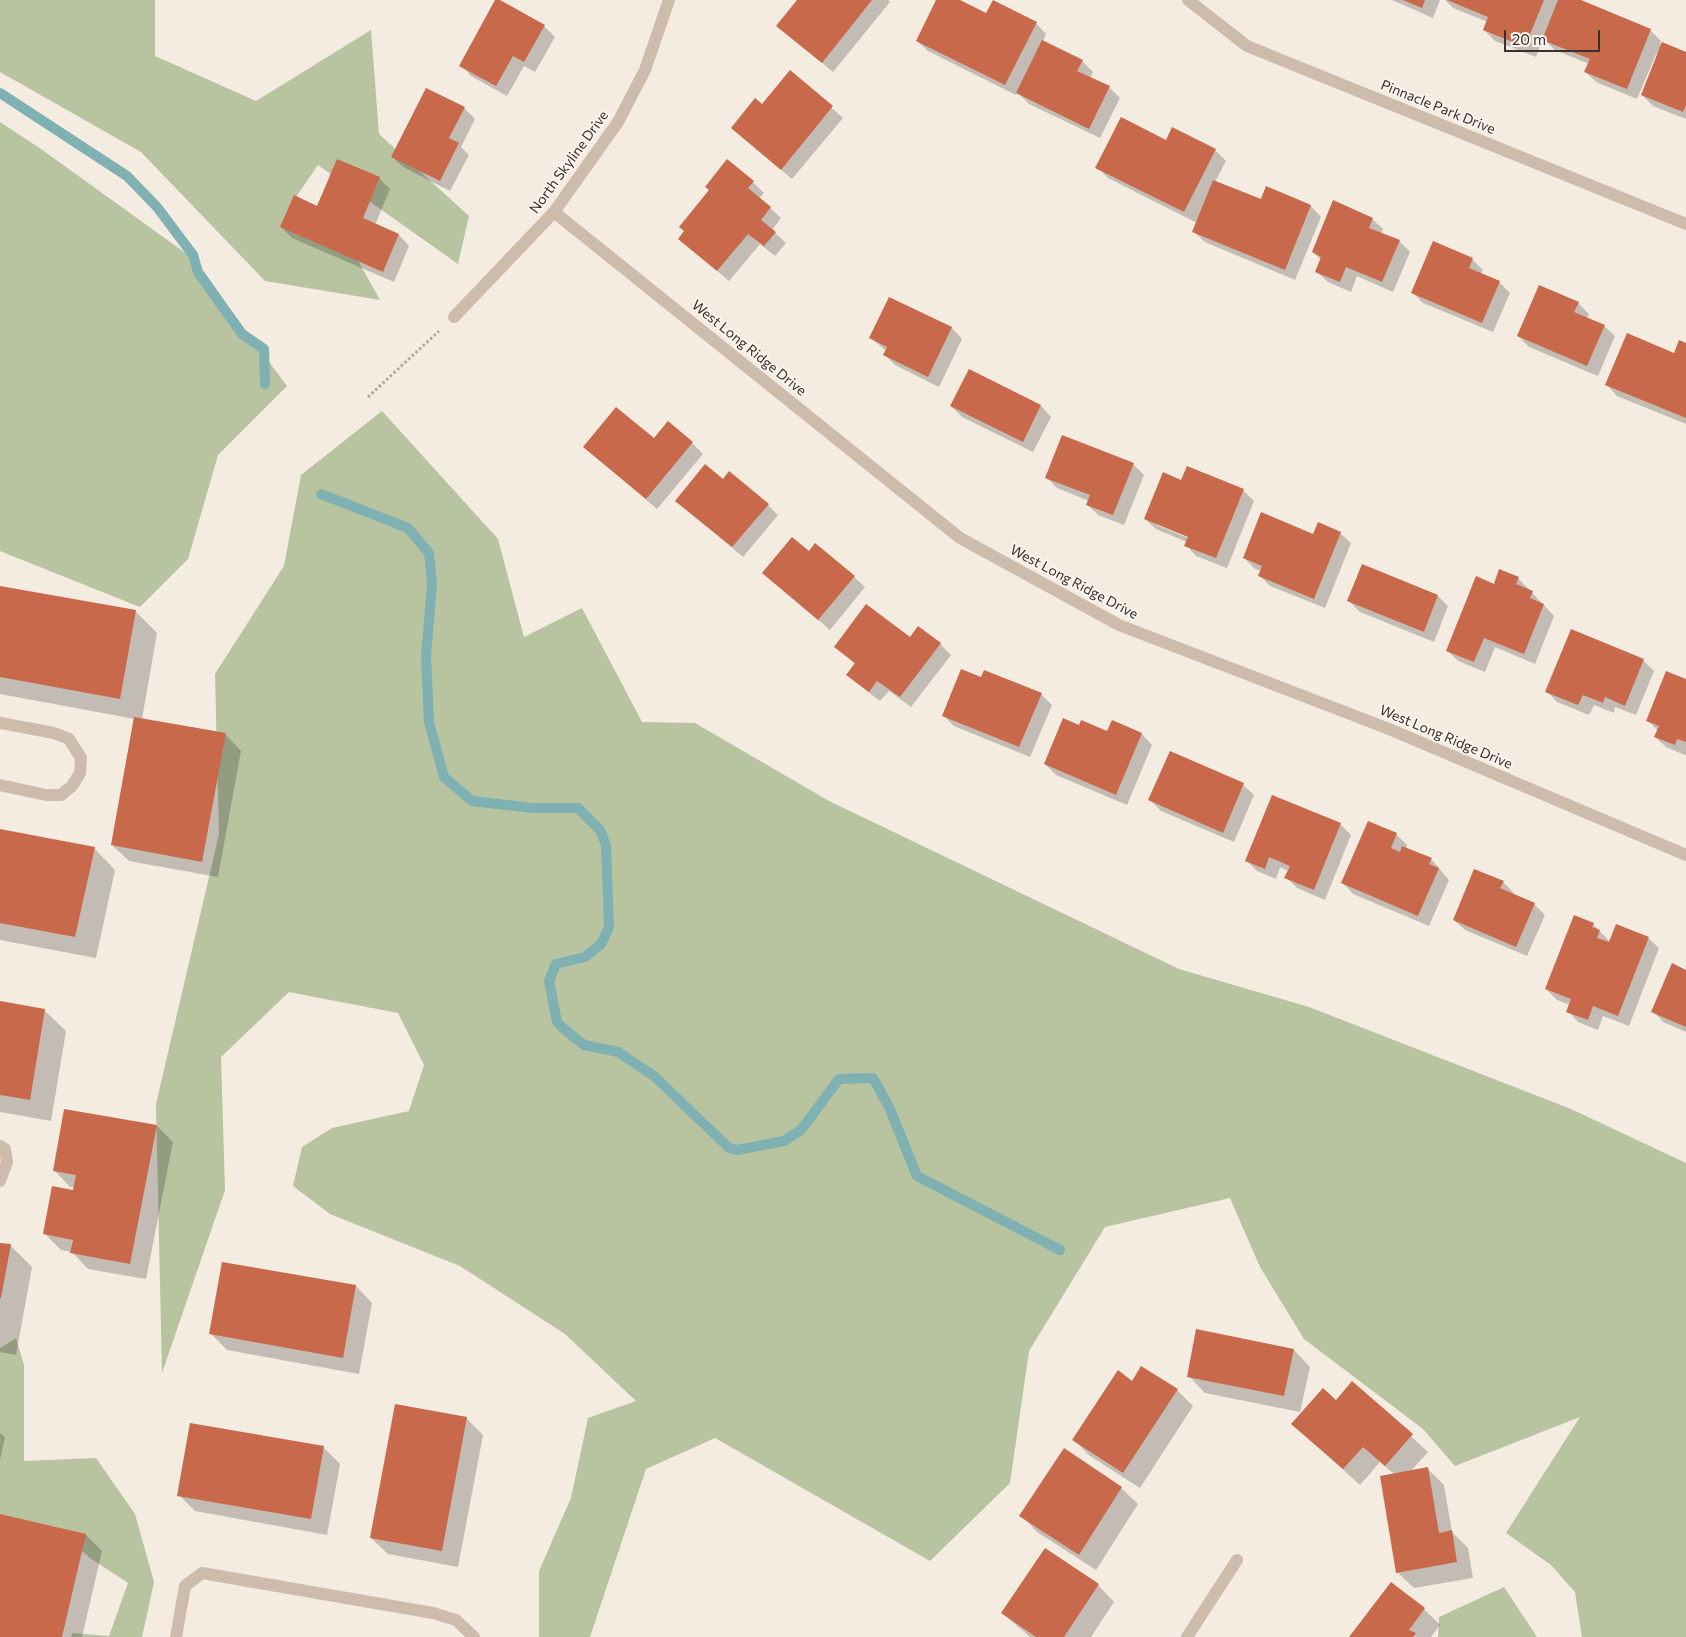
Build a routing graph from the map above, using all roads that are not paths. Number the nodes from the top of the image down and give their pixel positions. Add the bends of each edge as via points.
1 (669, 0) edge
2 (1188, 0) edge
3 (554, 212) junction
4 (1686, 224) edge
5 (454, 317) road end
6 (0, 723) edge
7 (0, 785) edge
8 (1686, 855) edge
9 (0, 1146) edge
10 (0, 1181) edge
11 (1238, 1560) dead end
12 (176, 1637) edge
13 (474, 1637) edge
14 (1187, 1637) edge

1 - 3 street, North Skyline Drive via 645,70 618,122
2 - 4 street, Pinnacle Park Drive via 1247,46
3 - 5 street, North Skyline Drive
3 - 8 street, West Long Ridge Drive via 960,538 1119,625 1389,729
6 - 7 street via 69,739 82,758 80,773 61,795
9 - 10 street via 6,1150 7,1162
11 - 14 street
12 - 13 street via 186,1586 202,1573 433,1613 456,1620

